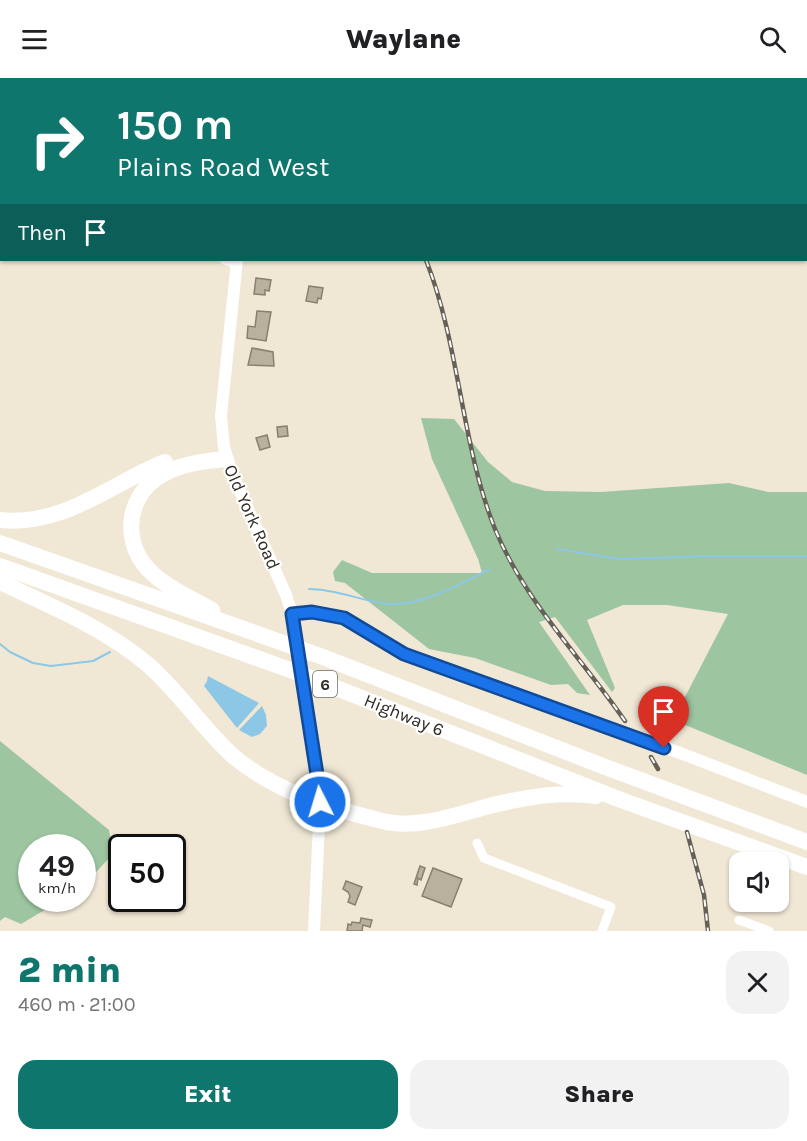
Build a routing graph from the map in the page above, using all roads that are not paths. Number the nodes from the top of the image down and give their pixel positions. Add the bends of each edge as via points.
1 (237, 262) edge
2 (225, 453) junction
3 (0, 520) edge
4 (0, 543) edge
5 (0, 566) edge
6 (0, 582) edge
7 (293, 620) junction
8 (323, 657) junction
9 (621, 800) junction
10 (320, 802) junction
11 (807, 802) edge
12 (807, 842) edge
13 (477, 843) dead end
14 (807, 867) edge
15 (739, 920) dead end
16 (314, 931) edge
17 (602, 931) edge
18 (769, 931) edge

1 - 2 main road, Old York Road via 221,416
2 - 3 highway via 179,457 64,512 27,520
2 - 7 main road, Old York Road
2 - 8 highway via 167,472 148,485 130,519 134,548 152,573 168,585 214,611
4 - 8 highway, Highway 6 / 6
5 - 9 highway, Highway 6 / 6 via 293,671
6 - 10 highway via 111,637 166,682 233,756 263,779
7 - 10 main road, Old York Road
7 - 11 main road via 312,612 344,618 404,654
8 - 12 highway, Highway 6 / 6
9 - 10 highway via 551,794 406,823 384,822
9 - 14 highway, Highway 6 / 6
10 - 16 main road, Old York Road
13 - 17 street via 484,858 610,907
15 - 18 street

